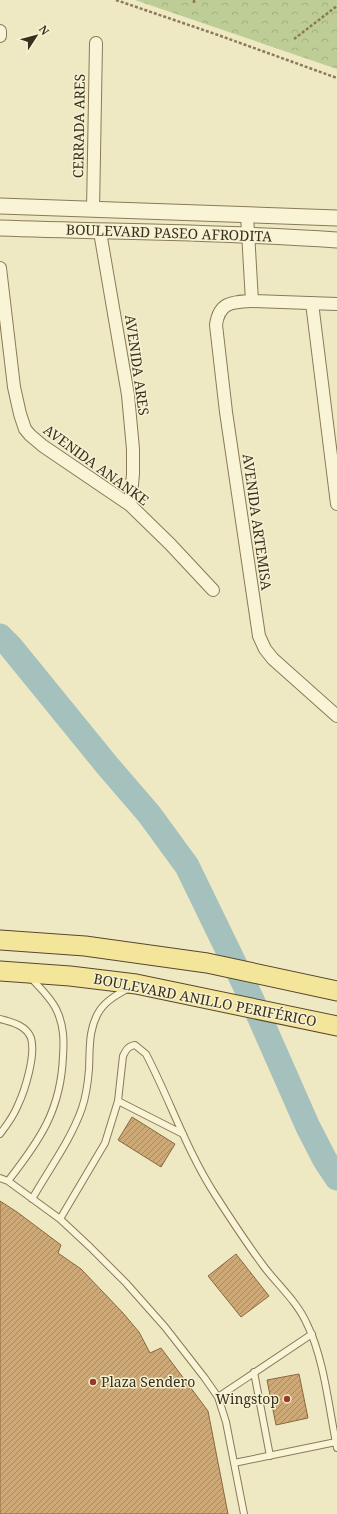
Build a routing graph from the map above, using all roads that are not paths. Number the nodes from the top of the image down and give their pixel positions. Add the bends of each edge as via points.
1 (0, 31) edge
2 (0, 36) edge
3 (96, 43) dead end
4 (0, 206) edge
5 (93, 210) junction
6 (247, 215) junction
7 (337, 218) edge
8 (0, 228) edge
9 (100, 232) junction
10 (248, 235) junction
11 (337, 240) edge
12 (0, 268) edge
13 (252, 301) junction
14 (312, 303) junction
15 (337, 304) edge
16 (337, 504) edge
17 (130, 505) junction
18 (213, 590) dead end
19 (337, 716) edge
20 (0, 940) edge
21 (0, 971) edge
22 (26, 973) junction
23 (136, 984) junction
24 (337, 991) edge
25 (0, 1019) edge
26 (337, 1026) edge
27 (118, 1101) junction
28 (0, 1134) edge
29 (183, 1134) junction
30 (0, 1178) edge
31 (8, 1181) junction
32 (32, 1199) junction
33 (60, 1219) junction
34 (312, 1334) junction
35 (254, 1372) junction
36 (218, 1397) junction
37 (336, 1445) edge
38 (270, 1456) junction
39 (234, 1463) junction
40 (244, 1514) edge

1 - 2 street
3 - 5 street, CERRADA ARES
4 - 5 street, BOULEVARD PASEO AFRODITA
5 - 6 street, BOULEVARD PASEO AFRODITA
6 - 7 street, BOULEVARD PASEO AFRODITA
6 - 10 street
8 - 9 street, BOULEVARD PASEO AFRODITA
9 - 10 street, BOULEVARD PASEO AFRODITA
9 - 17 street, AVENIDA ARES via 128,395 133,449
10 - 11 street, BOULEVARD PASEO AFRODITA
10 - 13 street
12 - 17 street, AVENIDA ANANKE via 14,387 25,429 44,446
13 - 14 street
13 - 19 street, AVENIDA ARTEMISA via 228,304 217,316 216,325 227,420 259,636 273,659
14 - 15 street
14 - 16 street
17 - 18 street, AVENIDA ANANKE
20 - 24 main road via 85,946 207,963
21 - 22 main road, BOULEVARD ANILLO PERIFÉRICO
22 - 23 main road, BOULEVARD ANILLO PERIFÉRICO
22 - 31 lane via 45,993 57,1010 62,1023 63,1073 48,1122
23 - 26 main road, BOULEVARD ANILLO PERIFÉRICO
23 - 32 lane via 113,997 94,1020 82,1108
25 - 28 lane via 20,1026 26,1031 31,1038 32,1050 26,1083 18,1105
27 - 29 lane
27 - 29 lane via 123,1056 130,1046 135,1045 146,1054
27 - 33 lane via 104,1143
29 - 34 lane via 214,1192 265,1268 307,1322
30 - 31 lane
31 - 32 lane
32 - 33 lane
33 - 36 lane via 126,1283 194,1363
34 - 35 lane
34 - 37 lane
35 - 36 lane
35 - 38 lane
36 - 39 lane
37 - 38 lane
38 - 39 lane
39 - 40 lane

